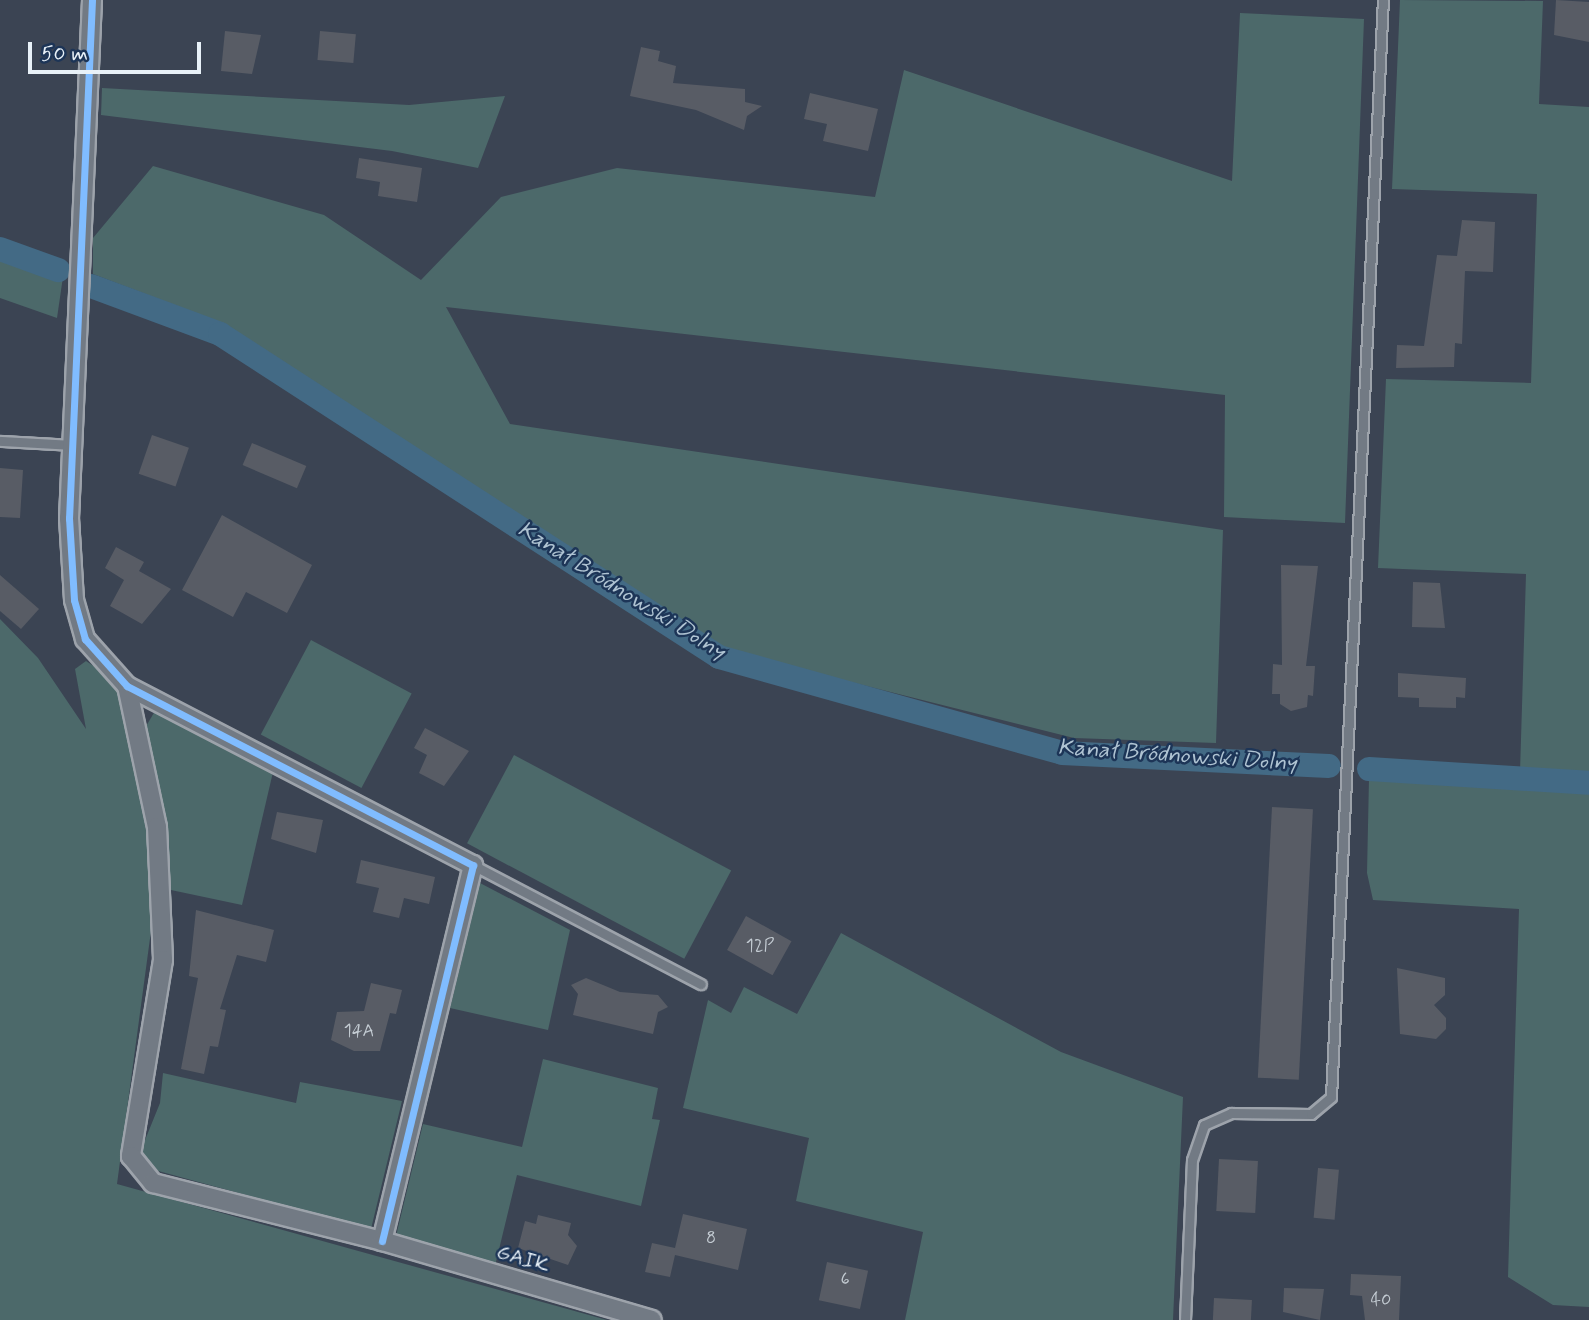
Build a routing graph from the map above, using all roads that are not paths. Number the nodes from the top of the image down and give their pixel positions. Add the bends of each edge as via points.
1 (92, 0) edge
2 (1383, 0) edge
3 (0, 441) edge
4 (73, 445) junction
5 (127, 686) junction
6 (473, 865) junction
7 (701, 984) dead end
8 (382, 1241) junction
9 (652, 1320) edge
10 (1185, 1320) edge

1 - 4 street
2 - 10 lane via 1331,1097 1311,1114 1231,1113 1204,1125 1192,1160
3 - 4 lane
4 - 5 street via 74,600 85,639
5 - 6 street
5 - 8 street, GAIK via 156,827 163,960 131,1156 153,1183
6 - 7 lane
6 - 8 street
8 - 9 street, GAIK

